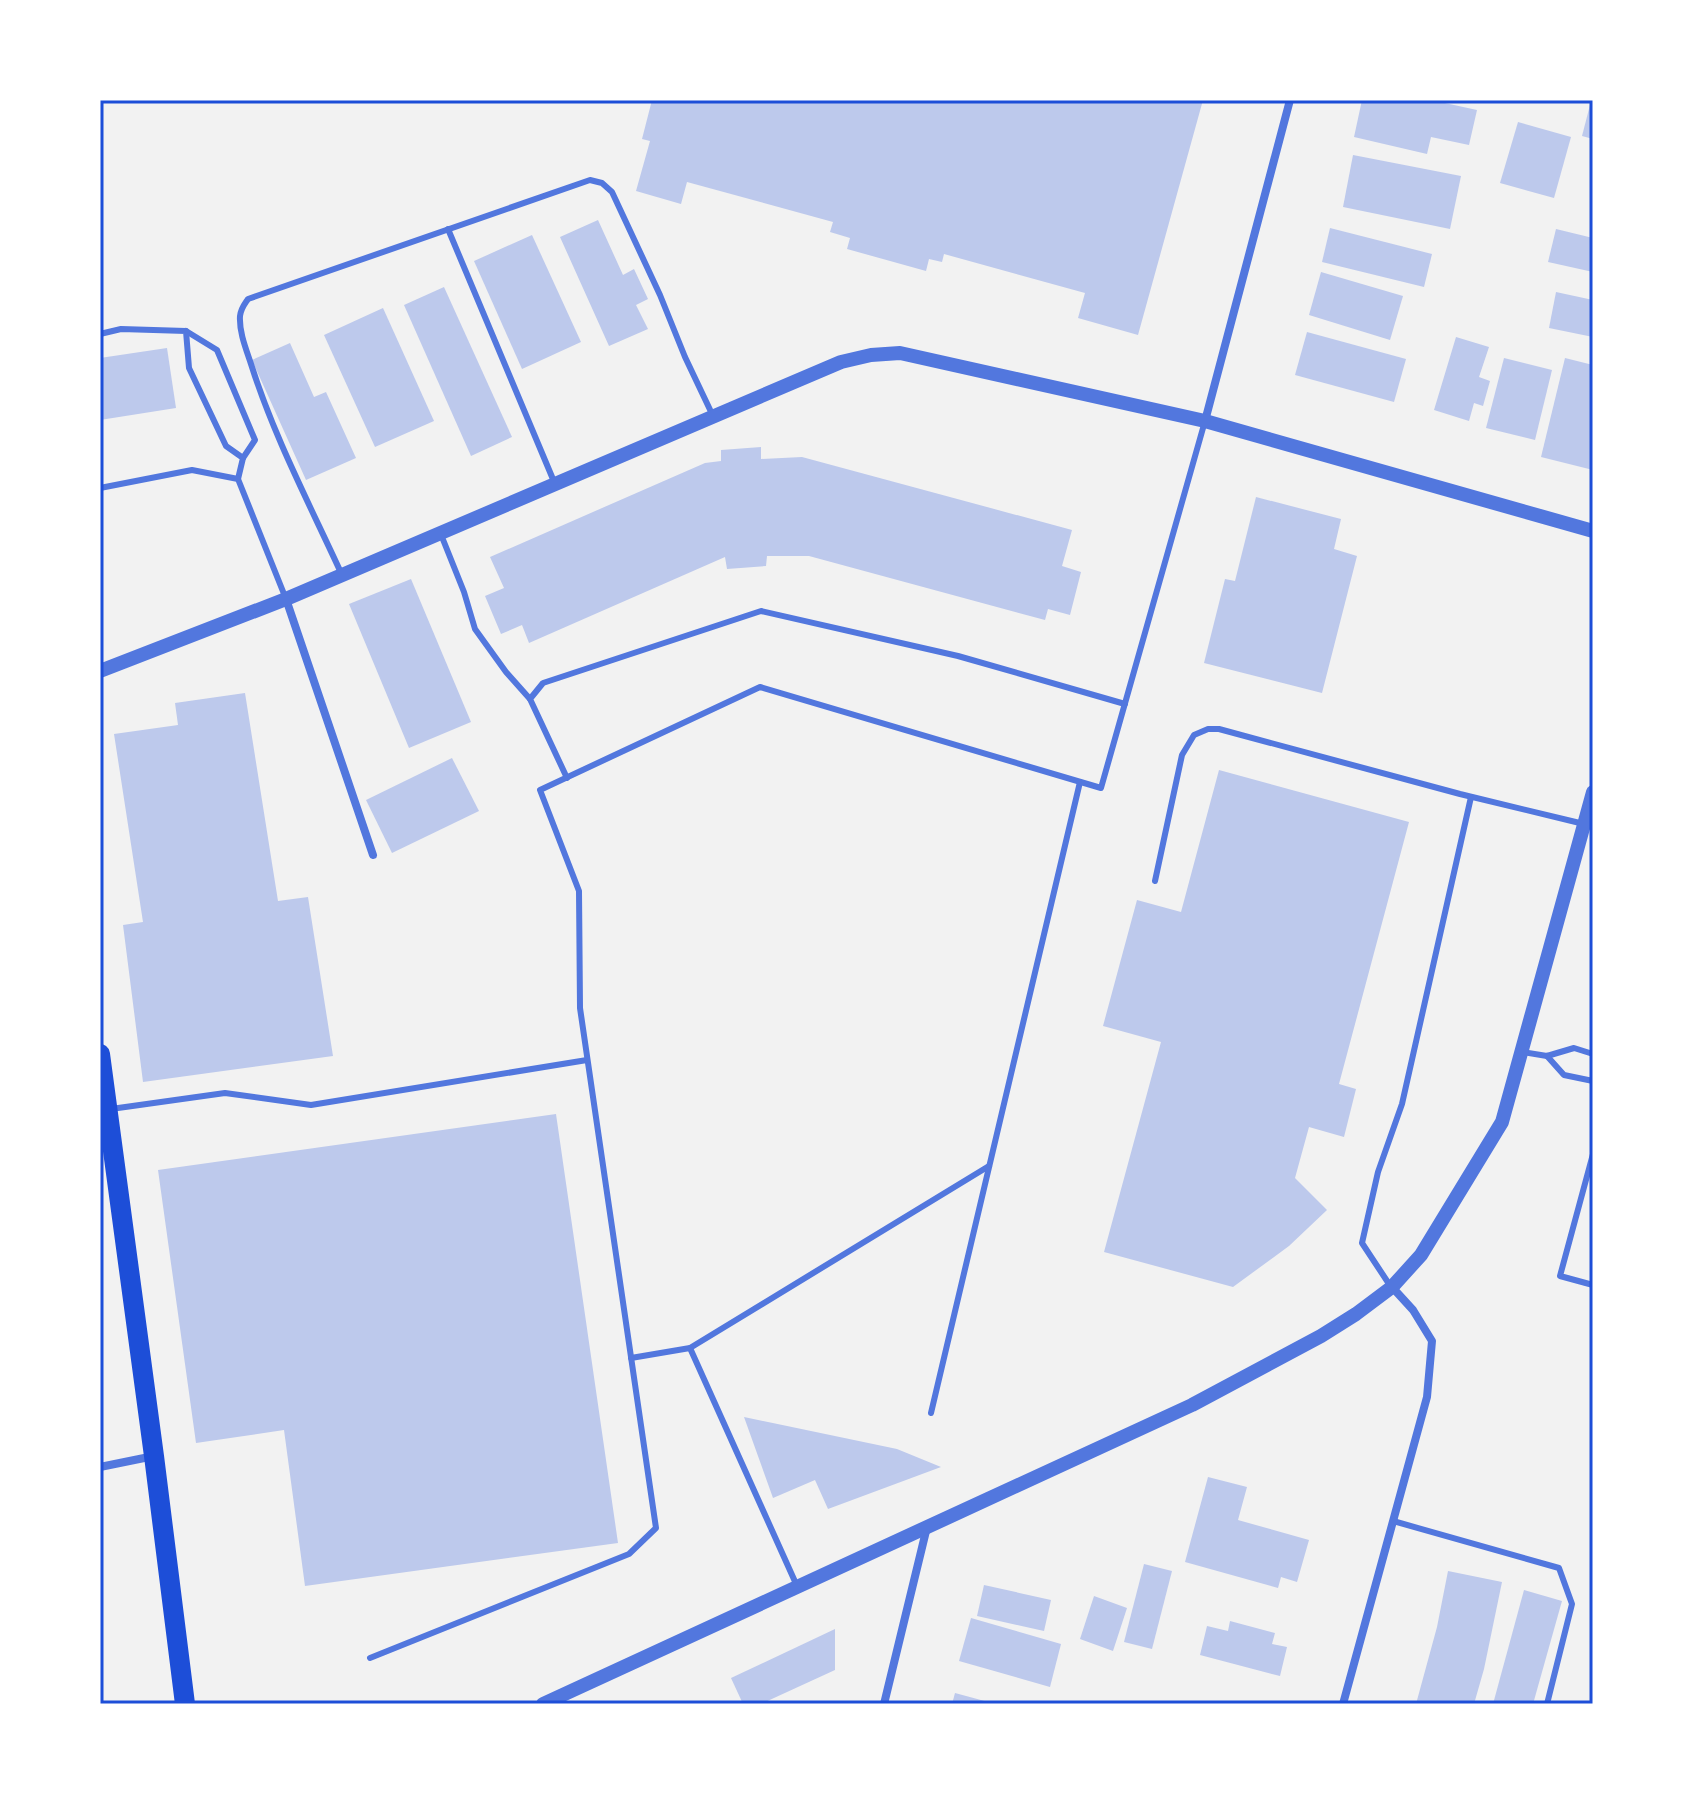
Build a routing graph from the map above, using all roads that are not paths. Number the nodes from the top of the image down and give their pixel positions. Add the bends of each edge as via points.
1 (1290, 100) edge
2 (448, 229) junction
3 (186, 331) junction
4 (100, 334) edge
5 (713, 416) junction
6 (1205, 421) junction
7 (243, 458) junction
8 (238, 479) junction
9 (555, 484) junction
10 (100, 488) edge
11 (1593, 531) edge
12 (440, 532) junction
13 (342, 575) junction
14 (286, 599) junction
15 (100, 671) edge
16 (530, 699) junction
17 (1125, 704) junction
18 (567, 778) junction
19 (1080, 782) junction
20 (1593, 792) edge
21 (1471, 797) junction
22 (1584, 824) junction
23 (373, 855) dead end
24 (1155, 881) dead end
25 (1521, 1051) junction
26 (1593, 1054) edge
27 (1547, 1056) junction
28 (100, 1060) edge
29 (587, 1060) junction
30 (1593, 1081) edge
31 (107, 1109) junction
32 (1593, 1154) edge
33 (989, 1166) junction
34 (1593, 1285) edge
35 (1392, 1287) junction
36 (690, 1348) junction
37 (631, 1358) junction
38 (931, 1413) dead end
39 (154, 1456) junction
40 (100, 1467) edge
41 (1393, 1521) junction
42 (927, 1527) junction
43 (797, 1586) junction
44 (370, 1658) dead end
45 (185, 1704) edge
46 (543, 1704) edge
47 (884, 1704) edge
48 (1343, 1704) edge
49 (1547, 1704) edge

1 - 6 street
2 - 5 lane via 590,180 602,183 612,192
2 - 9 lane
2 - 13 lane via 248,299 241,309 244,340 276,434
3 - 4 lane via 121,329
3 - 7 lane via 189,368 226,446
3 - 7 lane via 217,350 255,440
5 - 6 street via 841,362 900,353
5 - 9 street
6 - 11 street
6 - 17 lane
7 - 8 lane
8 - 10 lane via 192,470
8 - 14 lane
9 - 12 street
12 - 13 street
12 - 16 lane via 475,629
13 - 14 street
14 - 15 street
14 - 23 street
16 - 17 lane via 543,683 761,611 958,656
16 - 18 lane
17 - 19 lane via 1101,788
18 - 19 lane via 760,687
18 - 29 lane via 540,790 579,891 580,1008
19 - 33 lane
20 - 22 street
21 - 22 lane
21 - 24 lane via 1208,729 1194,735 1182,755
21 - 35 lane via 1402,1104 1378,1172 1362,1243
22 - 25 street
25 - 27 lane
25 - 35 street via 1502,1122 1421,1255
26 - 27 lane via 1574,1048
27 - 30 lane via 1564,1075
28 - 31 main road
29 - 31 lane via 311,1105 225,1093
29 - 37 lane
31 - 39 main road
32 - 34 lane via 1560,1276
33 - 36 lane
33 - 38 lane
35 - 41 street via 1432,1341 1427,1397
35 - 42 street via 1321,1336 1192,1405
36 - 37 lane
36 - 43 lane
37 - 44 lane via 656,1528 629,1554
39 - 40 street
39 - 45 main road
41 - 48 street
41 - 49 lane via 1559,1568 1572,1604
42 - 43 street
42 - 47 street
43 - 46 street

